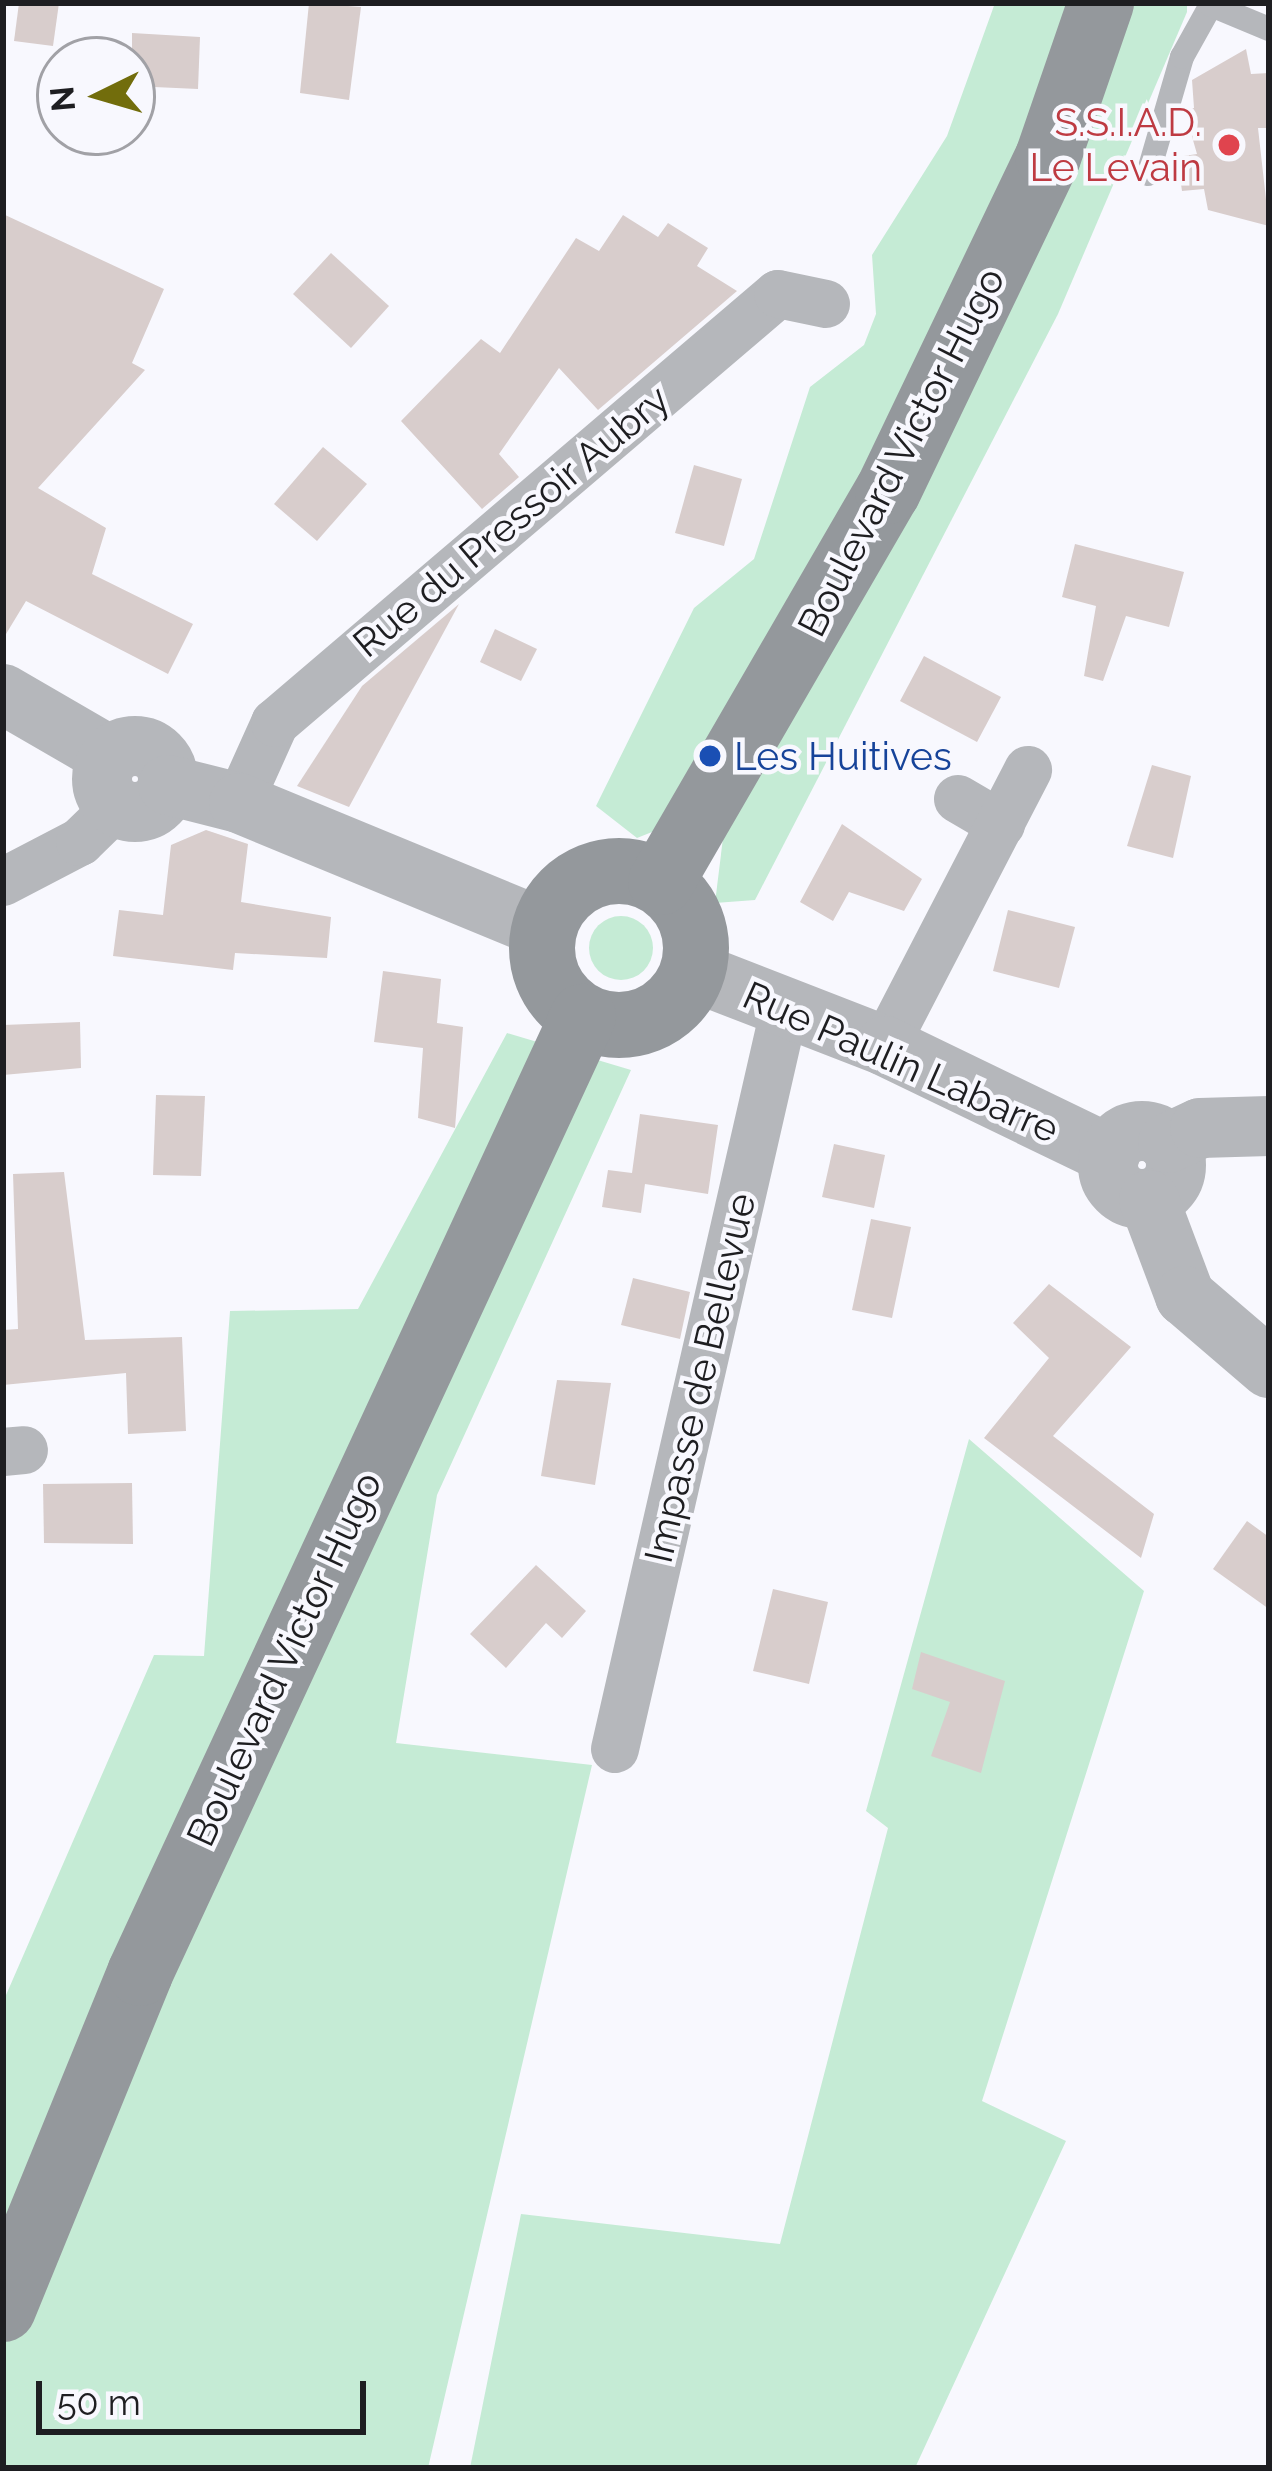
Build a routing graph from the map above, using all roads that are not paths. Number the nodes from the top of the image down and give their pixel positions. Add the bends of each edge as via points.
1 (1102, 3) edge
2 (1211, 4) edge
3 (1269, 29) edge
4 (1148, 174) dead end
5 (826, 304) dead end
6 (3, 694) edge
7 (1028, 770) dead end
8 (131, 783) junction
9 (958, 799) dead end
10 (239, 803) junction
11 (1001, 824) junction
12 (661, 882) junction
13 (3, 883) edge
14 (544, 929) junction
15 (692, 971) junction
16 (785, 1007) junction
17 (584, 1017) junction
18 (885, 1046) junction
19 (1269, 1126) edge
20 (1168, 1143) junction
21 (1110, 1155) junction
22 (1149, 1200) junction
23 (1269, 1368) edge
24 (614, 1749) dead end
25 (3, 2309) edge

1 - 12 main road, Boulevard Victor Hugo via 1048,157 898,471
2 - 3 lane
2 - 4 lane via 1183,57
5 - 10 street, Rue du Pressoir Aubry via 778,295 275,722
6 - 8 street
7 - 11 street
8 - 10 street
8 - 13 street via 80,842
9 - 11 street
10 - 14 street
11 - 18 street
12 - 14 main road via 598,872 553,906
12 - 15 main road via 688,912
14 - 17 main road via 548,979
15 - 16 street, Rue Paulin Labarre
15 - 17 main road via 670,1006 639,1023
16 - 18 street, Rue Paulin Labarre
16 - 24 street, Impasse de Bellevue
17 - 25 main road, Boulevard Victor Hugo via 149,1952
18 - 21 street, Rue Paulin Labarre
19 - 20 street via 1200,1129
20 - 21 street via 1141,1131
20 - 22 street via 1177,1172
21 - 22 street via 1114,1184
22 - 23 street via 1184,1296

